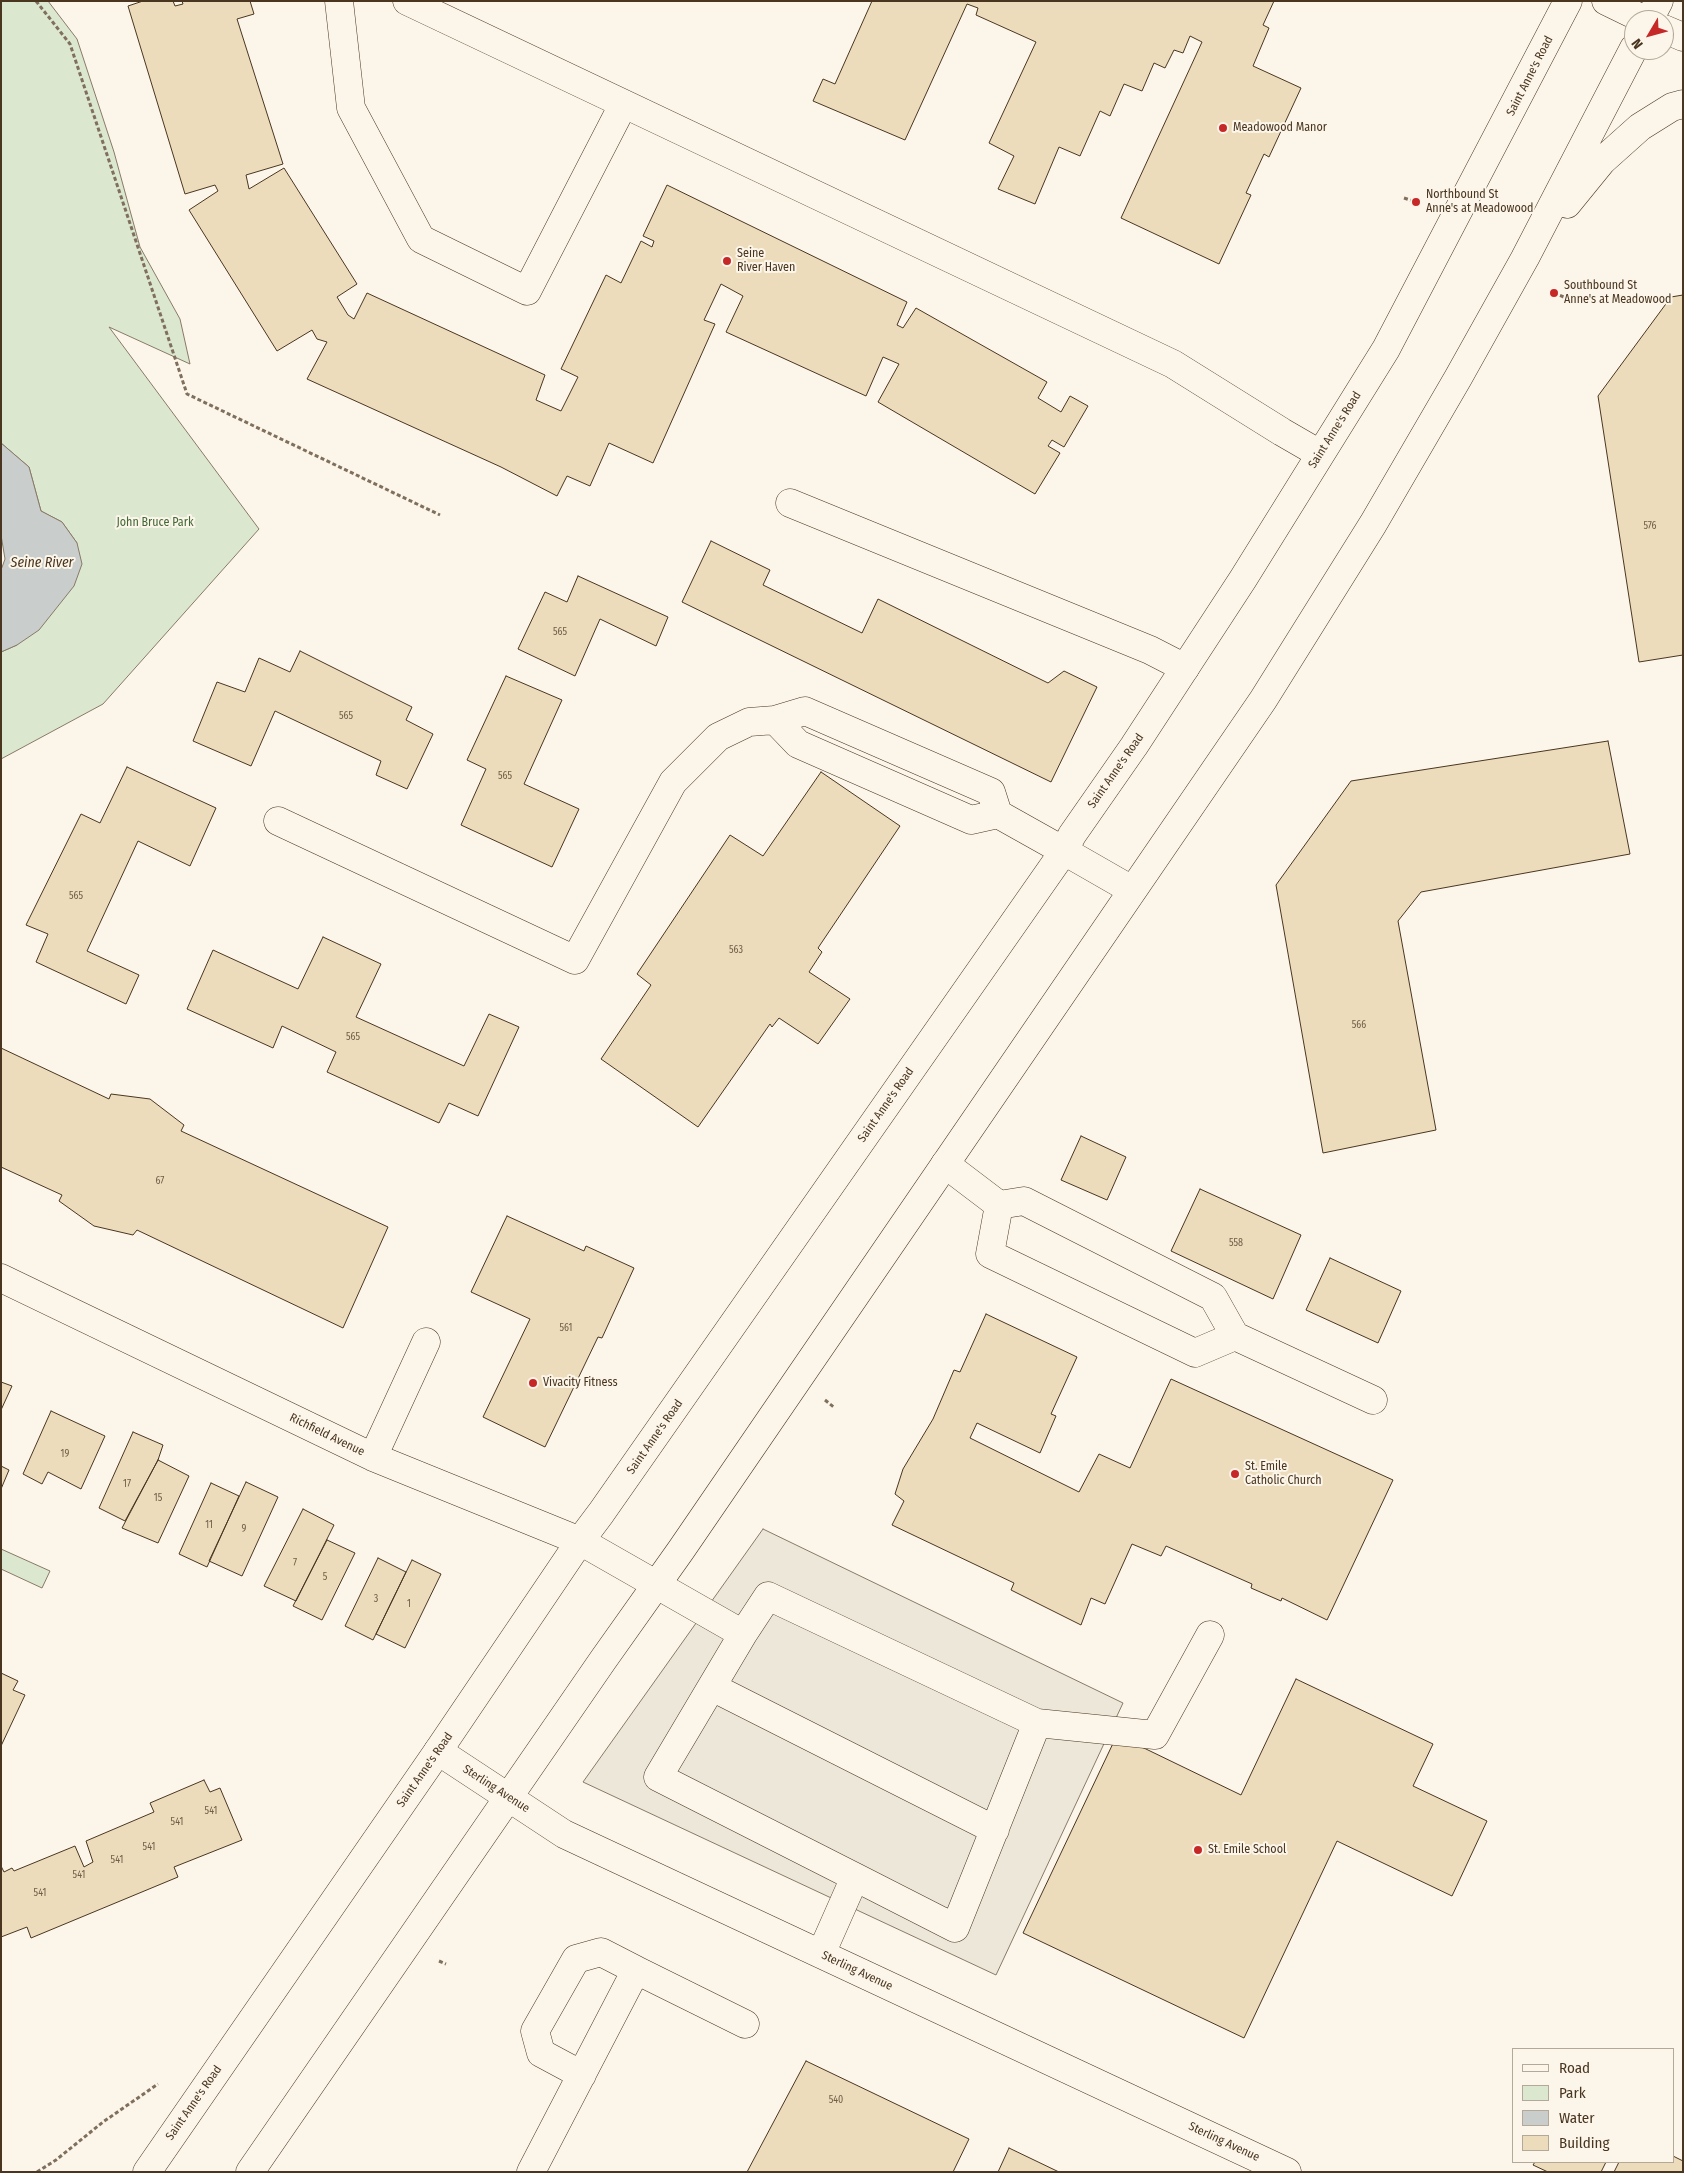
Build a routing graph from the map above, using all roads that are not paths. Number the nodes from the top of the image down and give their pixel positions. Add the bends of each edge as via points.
1 (339, 1) edge
2 (407, 1) edge
3 (1568, 1) edge
4 (1606, 1) edge
5 (1624, 10) edge
6 (1628, 60) edge
7 (1683, 104) edge
8 (623, 105) junction
9 (1525, 258) junction
10 (1320, 454) junction
11 (790, 502) dead end
12 (1185, 668) junction
13 (278, 821) dead end
14 (1064, 851) junction
15 (1132, 890) junction
16 (945, 1164) junction
17 (999, 1205) junction
18 (1, 1278) edge
19 (1236, 1336) junction
20 (426, 1342) dead end
21 (1373, 1400) dead end
22 (373, 1457) junction
23 (580, 1541) junction
24 (656, 1584) junction
25 (744, 1634) junction
26 (1210, 1635) dead end
27 (712, 1687) junction
28 (1037, 1723) junction
29 (438, 1751) junction
30 (508, 1797) junction
31 (995, 1830) junction
32 (855, 1877) junction
33 (820, 1954) junction
34 (636, 1970) junction
35 (745, 2024) dead end
36 (582, 2076) junction
37 (153, 2162) edge
38 (138, 2172) edge
39 (250, 2172) edge
40 (531, 2172) edge
41 (1287, 2172) edge

1 - 8 main road via 352,108 421,239 527,291
2 - 8 main road
3 - 10 main road, Saint Anne's Road via 1386,349
4 - 5 main road
6 - 9 main road
7 - 9 main road via 1672,107 1640,127 1602,161
8 - 10 main road via 1173,364
9 - 15 main road via 1373,524 1263,700
10 - 12 main road, Saint Anne's Road
11 - 12 main road via 1150,650
12 - 14 main road, Saint Anne's Road
13 - 14 main road via 575,960 673,782 718,737 749,722 775,720 798,744 971,820 998,814
14 - 15 main road
14 - 23 main road, Saint Anne's Road
15 - 16 main road
16 - 17 main road
16 - 24 main road
17 - 19 main road via 1024,1201 1213,1297
17 - 19 main road via 990,1254 1195,1353
18 - 22 main road, Richfield Avenue
19 - 21 main road
20 - 22 main road
22 - 23 main road, Richfield Avenue
23 - 24 main road, Richfield Avenue
23 - 29 main road, Saint Anne's Road
24 - 25 main road, Richfield Avenue
24 - 30 main road
25 - 27 main road
25 - 28 main road via 768,1596
26 - 28 main road via 1155,1735
27 - 31 main road
27 - 32 main road via 658,1777
28 - 31 main road
29 - 30 main road, Sterling Avenue
29 - 37 main road, Saint Anne's Road
30 - 33 main road, Sterling Avenue via 564,1834
30 - 39 main road
31 - 32 main road via 955,1928
32 - 33 main road
33 - 41 main road, Sterling Avenue
34 - 35 main road
34 - 36 main road
34 - 36 main road via 602,1952 576,1959 535,2031 541,2053
36 - 40 main road
37 - 38 main road, Saint Anne's Road

